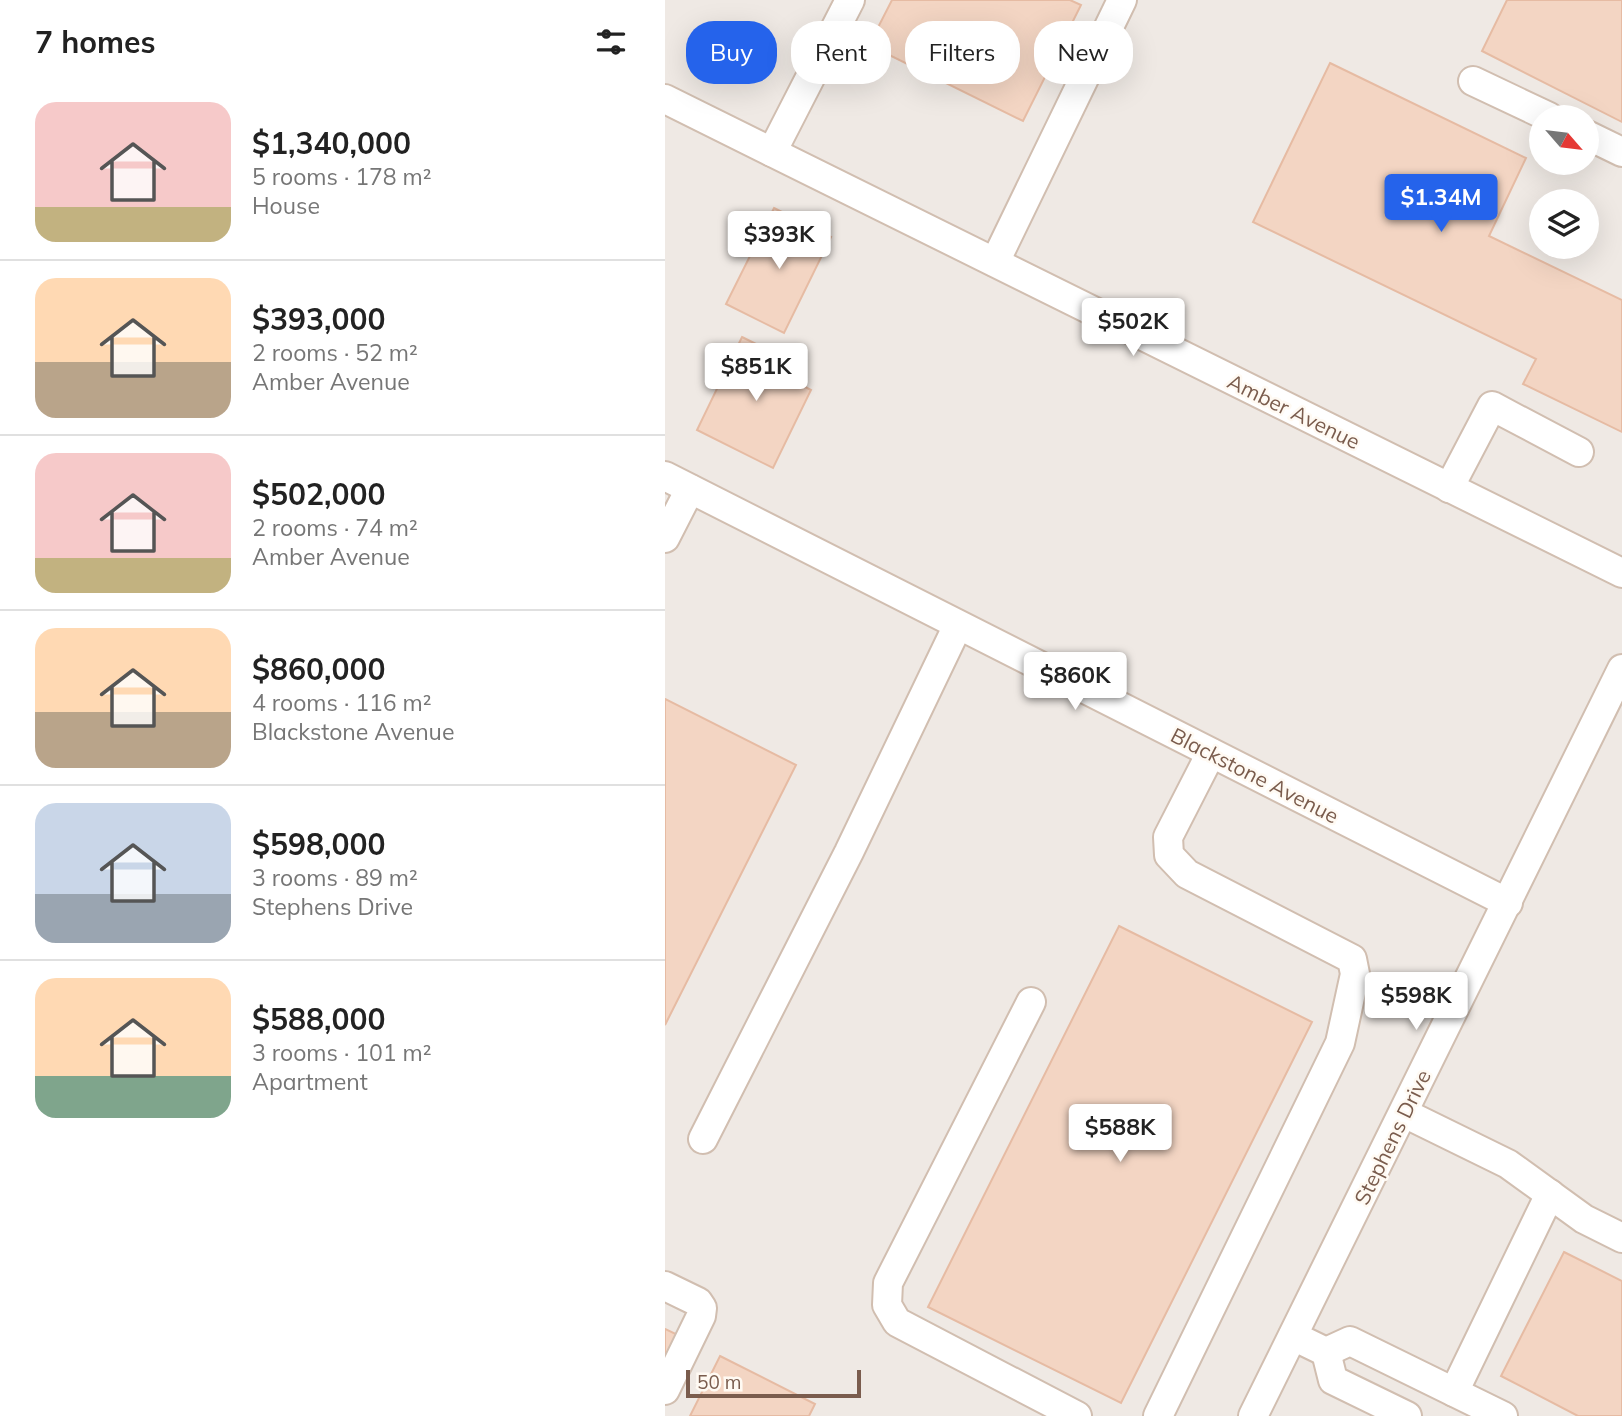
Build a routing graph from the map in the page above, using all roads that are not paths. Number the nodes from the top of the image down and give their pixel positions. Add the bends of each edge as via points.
1 (851, 0) edge
2 (1122, 0) edge
3 (1473, 80) dead end
4 (665, 99) edge
5 (1529, 107) edge
6 (1599, 141) edge
7 (772, 152) junction
8 (1622, 152) edge
9 (995, 262) junction
10 (1580, 452) dead end
11 (665, 476) edge
12 (1449, 488) junction
13 (690, 489) junction
14 (665, 538) edge
15 (1622, 573) edge
16 (958, 625) junction
17 (1622, 669) edge
18 (1211, 753) junction
19 (1508, 903) junction
20 (1031, 1002) dead end
21 (1404, 1113) junction
22 (703, 1139) dead end
23 (1550, 1194) junction
24 (1622, 1238) edge
25 (665, 1286) edge
26 (1293, 1336) junction
27 (1326, 1352) junction
28 (1444, 1387) junction
29 (665, 1390) edge
30 (1077, 1416) edge
31 (1159, 1416) edge
32 (1253, 1416) edge
33 (1407, 1416) edge
34 (1421, 1416) edge
35 (1503, 1416) edge

1 - 7 street
2 - 9 street
3 - 5 street
4 - 7 street, Amber Avenue
6 - 8 street
7 - 9 street, Amber Avenue
9 - 12 street, Amber Avenue
10 - 12 street via 1492,406
11 - 13 street, Blackstone Avenue
12 - 15 street, Amber Avenue
13 - 14 street
13 - 16 street, Blackstone Avenue
16 - 18 street, Blackstone Avenue
16 - 22 street
17 - 19 street, Stephens Drive
18 - 19 street, Blackstone Avenue
18 - 31 street via 1168,837 1169,855 1187,874 1352,959 1355,974 1340,1043
19 - 21 street, Stephens Drive
20 - 30 street via 888,1283 887,1305 897,1322
21 - 23 street via 1508,1164
21 - 26 street, Stephens Drive
23 - 24 street via 1584,1219
23 - 28 street
25 - 29 street via 702,1308
26 - 27 street
26 - 32 street, Stephens Drive
27 - 28 street via 1350,1341
27 - 33 street via 1333,1380
28 - 34 street
28 - 35 street

